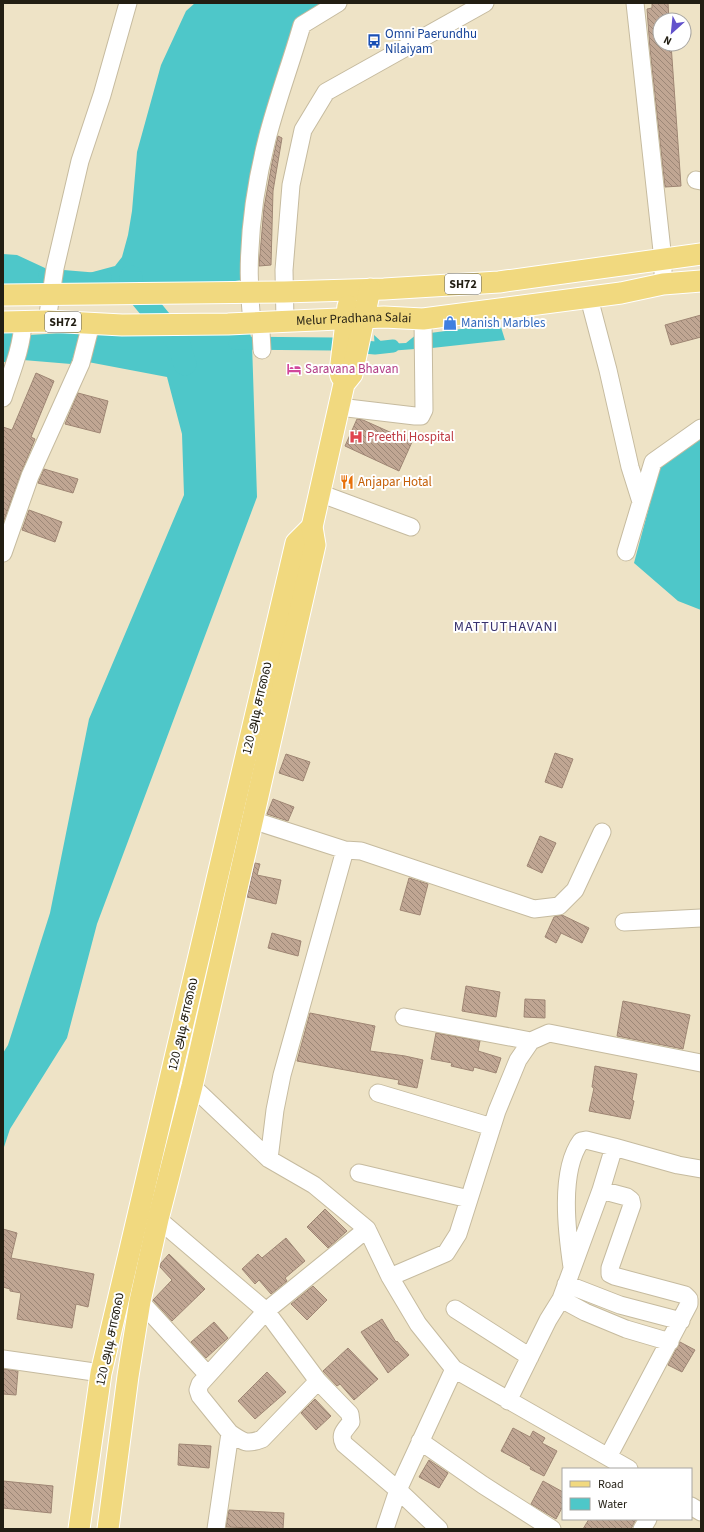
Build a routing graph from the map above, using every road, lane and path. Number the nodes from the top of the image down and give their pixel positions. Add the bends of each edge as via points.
1 (128, 3) edge
2 (338, 3) edge
3 (485, 3) edge
4 (635, 3) edge
5 (701, 254) edge
6 (663, 260) junction
7 (701, 281) edge
8 (663, 284) junction
9 (360, 290) junction
10 (52, 291) junction
11 (284, 292) junction
12 (249, 293) junction
13 (3, 295) edge
14 (589, 298) junction
15 (355, 319) junction
16 (48, 321) junction
17 (285, 321) junction
18 (16, 325) edge
19 (257, 325) junction
20 (91, 328) junction
21 (423, 333) junction
22 (262, 350) dead end
23 (3, 398) edge
24 (339, 407) junction
25 (701, 428) edge
26 (319, 493) junction
27 (641, 502) junction
28 (312, 527) junction
29 (411, 527) dead end
30 (626, 552) dead end
31 (3, 553) edge
32 (252, 820) junction
33 (602, 832) dead end
34 (345, 850) junction
35 (701, 918) edge
36 (624, 922) dead end
37 (404, 1018) dead end
38 (531, 1041) junction
39 (701, 1063) edge
40 (171, 1073) junction
41 (192, 1086) junction
42 (378, 1093) dead end
43 (492, 1127) junction
44 (614, 1147) junction
45 (269, 1159) junction
46 (701, 1169) edge
47 (359, 1173) dead end
48 (601, 1190) junction
49 (469, 1199) junction
50 (158, 1219) junction
51 (367, 1229) junction
52 (390, 1276) junction
53 (566, 1284) junction
54 (140, 1301) junction
55 (455, 1309) dead end
56 (266, 1311) junction
57 (680, 1321) junction
58 (670, 1342) junction
59 (530, 1357) junction
60 (3, 1359) edge
61 (454, 1369) junction
62 (101, 1373) junction
63 (208, 1375) junction
64 (318, 1381) junction
65 (508, 1401) junction
66 (230, 1433) junction
67 (420, 1440) junction
68 (608, 1457) junction
69 (627, 1468) edge
70 (398, 1490) junction
71 (692, 1507) edge
72 (701, 1512) edge
73 (647, 1520) edge
74 (79, 1529) edge
75 (108, 1529) edge
76 (216, 1529) edge
77 (385, 1529) edge
78 (439, 1529) edge
79 (552, 1529) edge
80 (642, 1529) edge

1 - 10 street via 80,162
2 - 12 street via 302,25 267,139 252,218
3 - 11 street via 326,92 303,130 291,185
4 - 6 street
5 - 6 main road, SH72
6 - 8 street
6 - 9 main road, SH72 via 500,282
7 - 8 main road, Melur Pradhana Salai / SH72
8 - 14 main road, Melur Pradhana Salai / SH72 via 621,294
9 - 11 main road, SH72
9 - 15 main road, 120 அடி சாலை
10 - 12 main road, SH72 via 111,294
10 - 13 main road, SH72
10 - 16 street
11 - 12 main road, SH72
11 - 17 street
12 - 19 street
14 - 21 main road, Melur Pradhana Salai / SH72
14 - 27 street via 630,467
15 - 17 main road, Melur Pradhana Salai / SH72
15 - 21 main road, Melur Pradhana Salai / SH72 via 384,317
15 - 24 main road, 120 அடி சாலை via 350,349 352,374 344,384
16 - 18 main road, Melur Pradhana Salai / SH72
16 - 20 main road, Melur Pradhana Salai / SH72
17 - 19 main road, Melur Pradhana Salai / SH72
18 - 23 street via 14,366
19 - 20 main road, Melur Pradhana Salai / SH72 via 122,325
19 - 22 street
20 - 31 street via 80,363 30,476
21 - 24 street via 424,410 421,416
24 - 26 main road, 120 அடி சாலை
25 - 27 street via 654,462
26 - 28 main road, 120 அடி சாலை
26 - 29 street
27 - 30 street
28 - 32 main road, 120 அடி சாலை via 315,545
28 - 40 main road, 120 அடி சாலை via 296,543
32 - 34 street
32 - 41 main road, 120 அடி சாலை
33 - 34 street via 575,890 559,906 534,908 361,851
34 - 45 street via 282,1075
35 - 36 street
37 - 38 street
38 - 39 street via 549,1033
38 - 43 street via 518,1060
40 - 41 street
40 - 62 main road, 120 அடி சாலை
41 - 45 street
41 - 50 main road, 120 அடி சாலை
42 - 43 street
43 - 49 street
44 - 46 street
44 - 48 street
44 - 53 street via 586,1140 580,1141 576,1148 570,1167 566,1214
45 - 51 street via 314,1185
47 - 49 street
48 - 53 street
48 - 57 street via 627,1197 632,1205 610,1274 685,1295 689,1299 689,1304
49 - 52 street via 458,1234 446,1253
50 - 54 main road, 120 அடி சாலை
50 - 56 street
51 - 52 street
51 - 56 street
52 - 61 street via 418,1324
53 - 57 street via 620,1305
53 - 58 street via 585,1312 626,1329
53 - 59 street
54 - 63 street
54 - 75 main road, 120 அடி சாலை
55 - 59 street
56 - 63 street
56 - 64 street
57 - 58 street
58 - 68 street
59 - 65 street
60 - 62 street
61 - 65 street
61 - 67 street
62 - 74 main road, 120 அடி சாலை
63 - 66 street via 200,1384 200,1396
64 - 66 street via 262,1439 243,1442
64 - 70 street via 350,1414 351,1422 342,1433 344,1444
65 - 68 street
66 - 76 street
67 - 70 street
67 - 79 street
68 - 69 street
70 - 77 street
70 - 78 street
71 - 72 street
73 - 80 street

